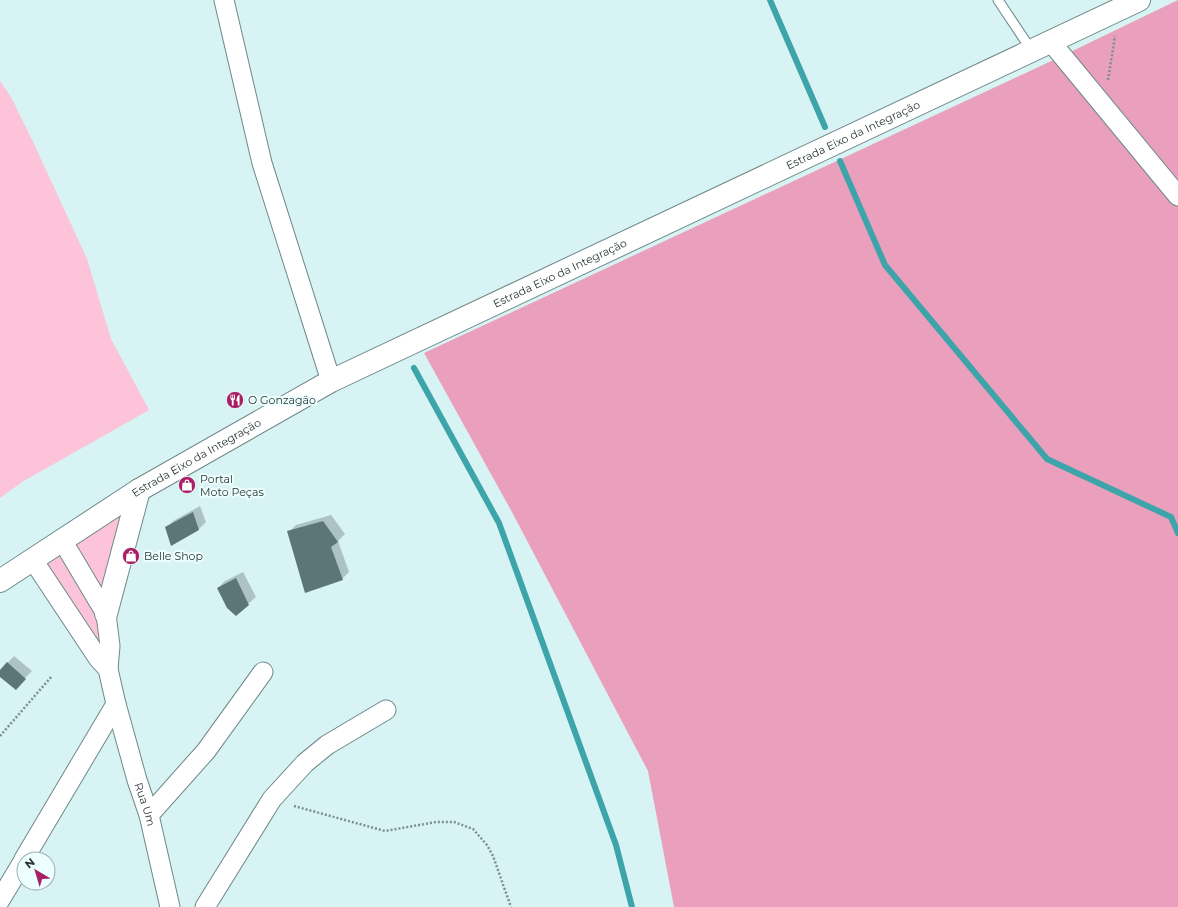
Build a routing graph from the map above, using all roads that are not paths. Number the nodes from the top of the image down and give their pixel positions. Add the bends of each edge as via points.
1 (224, 0) edge
2 (998, 0) edge
3 (1138, 0) edge
4 (1041, 46) junction
5 (1177, 193) edge
6 (331, 381) junction
7 (139, 490) junction
8 (62, 540) junction
9 (33, 560) junction
10 (0, 581) edge
11 (106, 614) junction
12 (108, 669) junction
13 (263, 672) dead end
14 (116, 704) junction
15 (386, 710) dead end
16 (149, 815) junction
17 (29, 851) edge
18 (16, 873) edge
19 (0, 900) edge
20 (170, 907) edge
21 (206, 907) edge

1 - 6 street via 262,163
2 - 4 lane
3 - 4 main road, Estrada Eixo da Integração
4 - 5 street via 1106,110
4 - 6 main road, Estrada Eixo da Integração
6 - 7 main road, Estrada Eixo da Integração
7 - 8 main road, Estrada Eixo da Integração
7 - 11 main road
8 - 9 main road, Estrada Eixo da Integração
8 - 11 street
9 - 10 main road, Estrada Eixo da Integração
9 - 12 street, Rua Um via 98,658
11 - 12 street via 110,646
12 - 14 street, Rua Um
13 - 16 street via 206,751
14 - 16 street, Rua Um
14 - 17 street
15 - 21 street via 327,745 305,763 272,800
16 - 20 street, Rua Um
18 - 19 street

